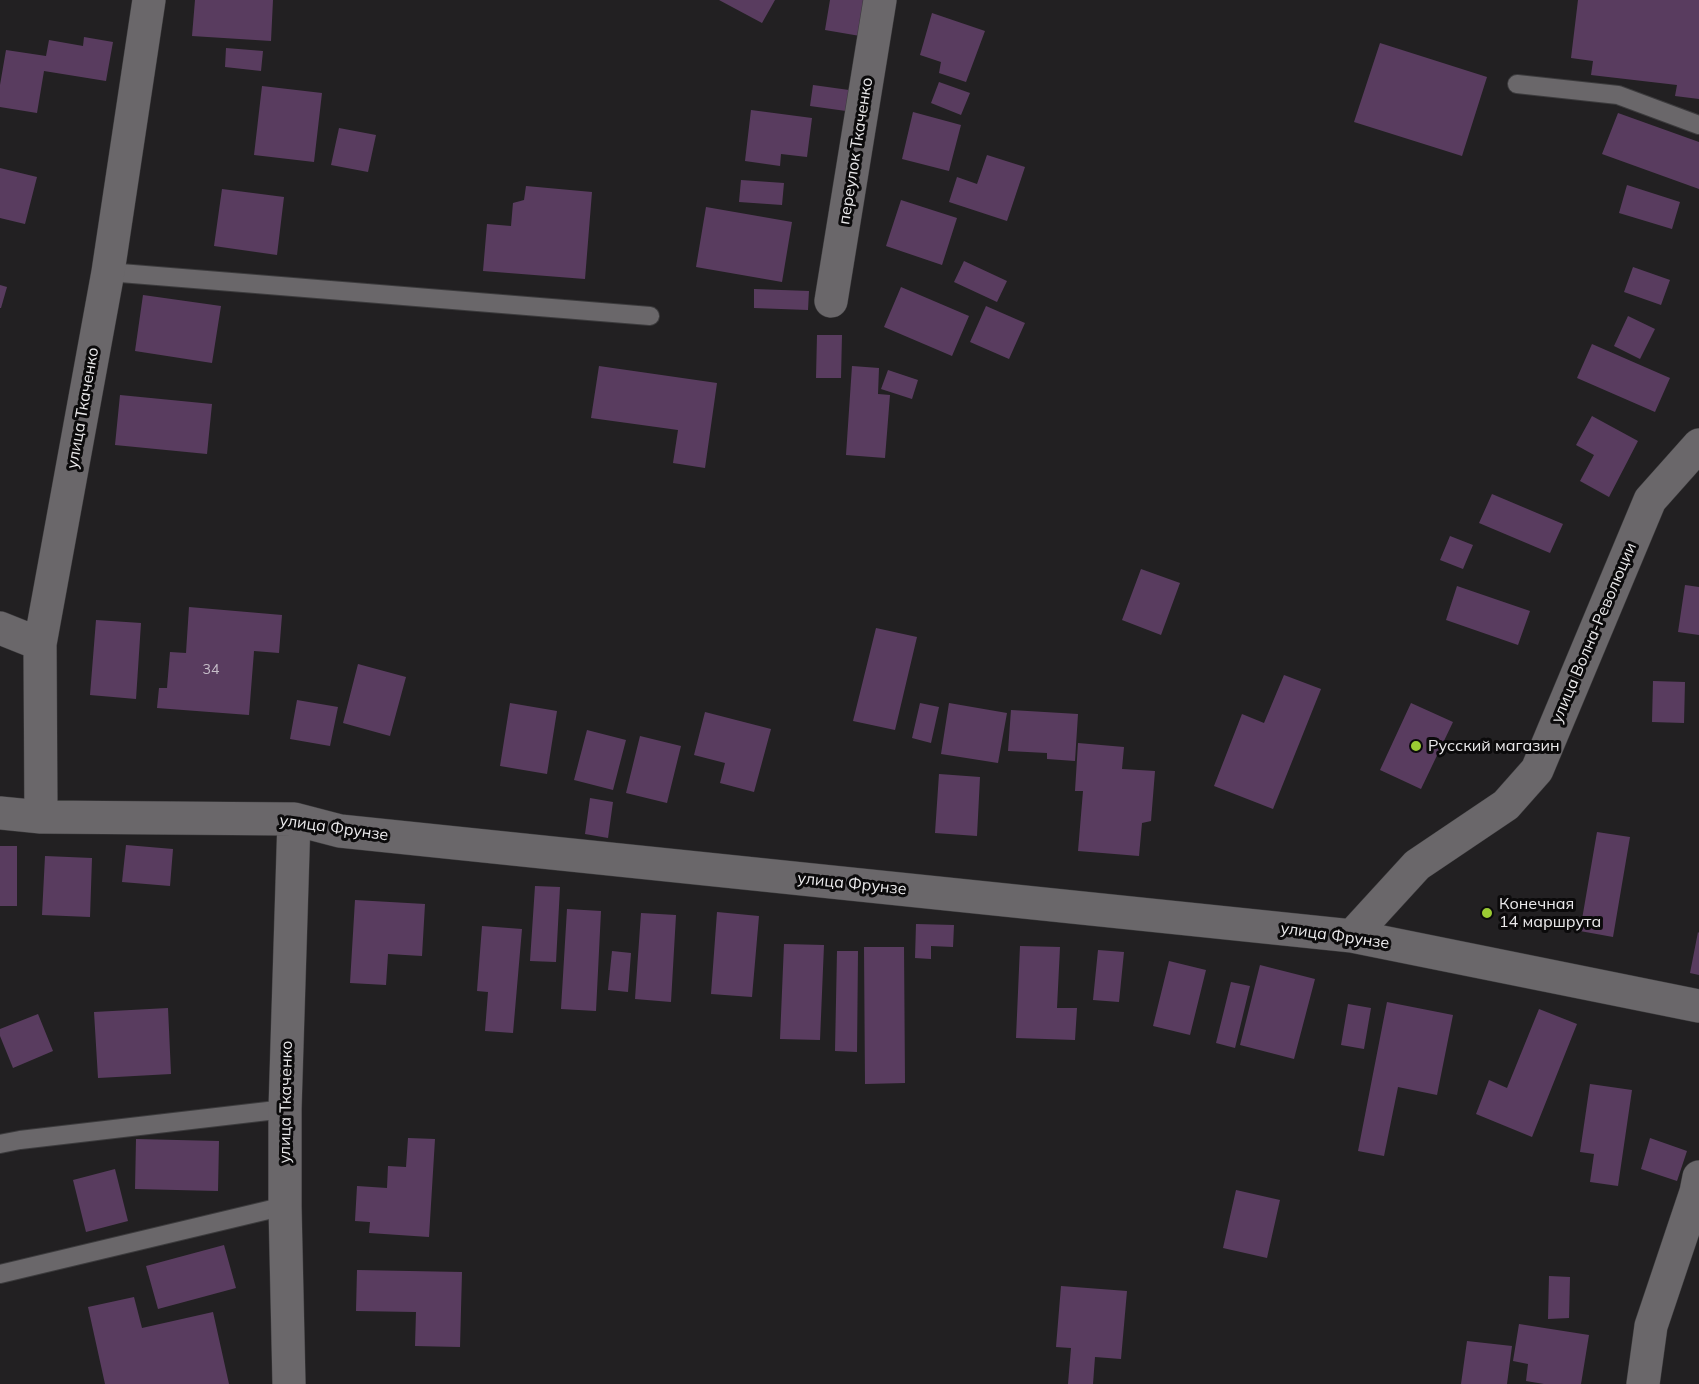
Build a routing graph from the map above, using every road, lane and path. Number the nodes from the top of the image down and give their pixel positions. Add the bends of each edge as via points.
1 (149, 0) edge
2 (880, 0) edge
3 (1517, 84) dead end
4 (1699, 125) edge
5 (108, 272) junction
6 (831, 301) dead end
7 (650, 316) dead end
8 (1699, 445) edge
9 (0, 628) edge
10 (40, 644) junction
11 (0, 813) edge
12 (41, 817) junction
13 (294, 819) junction
14 (1352, 936) junction
15 (1699, 1006) edge
16 (285, 1109) junction
17 (0, 1144) edge
18 (1699, 1177) edge
19 (285, 1206) junction
20 (0, 1274) edge
21 (289, 1384) edge
22 (1642, 1384) edge

1 - 5 street, улица Ткаченко
2 - 6 street, переулок Ткаченко
3 - 4 lane via 1618,95
5 - 7 lane
5 - 10 street, улица Ткаченко
8 - 14 street, улица Волна-Революции via 1650,500 1537,770 1506,805 1417,865
9 - 10 street
10 - 12 street, улица Ткаченко
11 - 12 street, улица Фрунзе
12 - 13 street, улица Фрунзе
13 - 14 street, улица Фрунзе via 352,832
13 - 16 street, улица Ткаченко
14 - 15 street, улица Фрунзе
16 - 17 lane
16 - 19 street, улица Ткаченко
18 - 22 street via 1651,1326
19 - 20 lane
19 - 21 street, улица Ткаченко

